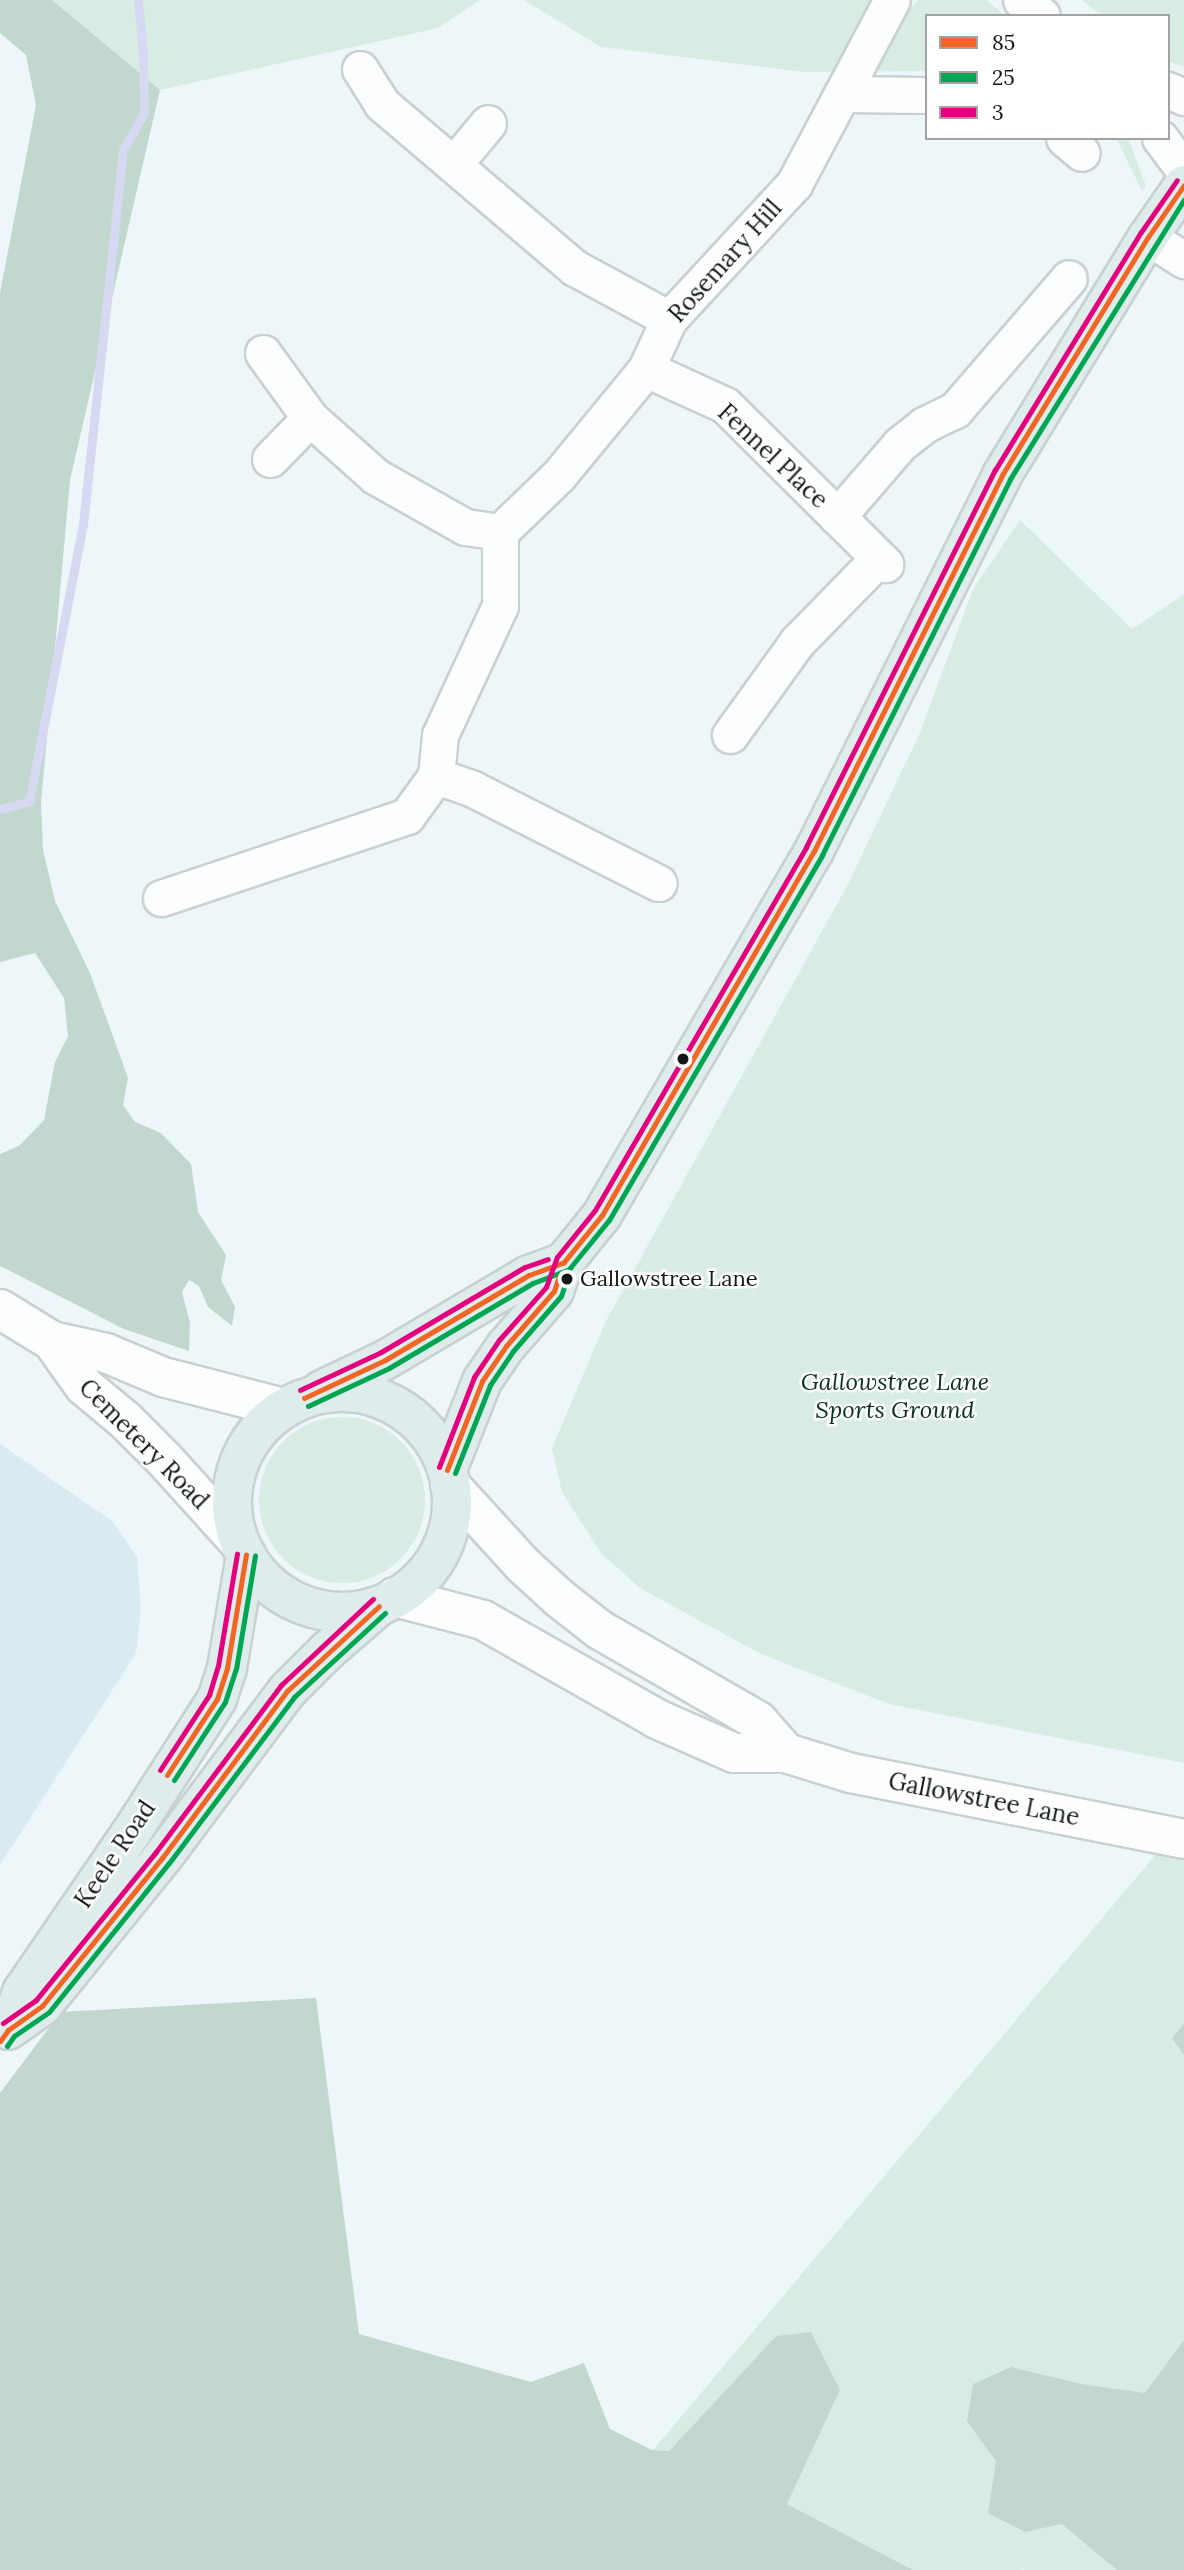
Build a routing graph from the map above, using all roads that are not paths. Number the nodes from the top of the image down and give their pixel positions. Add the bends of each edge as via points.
1 (891, 0) edge
2 (1021, 0) edge
3 (1039, 14) edge
4 (360, 69) dead end
5 (842, 94) junction
6 (925, 95) edge
7 (488, 123) dead end
8 (1162, 140) edge
9 (454, 164) junction
10 (1184, 170) edge
11 (1184, 185) edge
12 (1148, 237) junction
13 (1184, 260) edge
14 (1069, 278) dead end
15 (669, 319) junction
16 (263, 353) dead end
17 (646, 369) junction
18 (310, 418) junction
19 (270, 459) dead end
20 (837, 517) junction
21 (500, 532) junction
22 (730, 734) dead end
23 (436, 776) junction
24 (658, 883) dead end
25 (161, 898) dead end
26 (564, 1262) junction
27 (0, 1309) edge
28 (52, 1341) junction
29 (294, 1403) junction
30 (449, 1478) junction
31 (243, 1549) junction
32 (387, 1602) junction
33 (786, 1753) junction
34 (1184, 1839) edge
35 (4, 2035) edge

1 - 5 street, Rosemary Hill
2 - 3 street
4 - 9 street via 382,104
5 - 6 street
5 - 15 street, Rosemary Hill via 794,184
7 - 9 street
8 - 10 street
9 - 15 street via 575,268
11 - 12 main road
12 - 13 street
12 - 26 main road via 1002,475 814,851 602,1215
14 - 20 street via 955,410 924,425 900,444
15 - 17 street, Rosemary Hill
16 - 18 street
17 - 20 street, Fennel Place via 724,405
17 - 21 street, Rosemary Hill via 559,475
18 - 19 street
18 - 21 street via 375,476 464,527
20 - 22 street, Fennel Place via 882,561 797,642
21 - 23 street via 500,606 440,735
23 - 24 street via 473,789
23 - 25 street via 407,816
26 - 29 main road via 529,1275 385,1360
26 - 30 main road via 554,1291 482,1381
27 - 28 street, Cemetery Road
28 - 29 street, Cemetery Road via 106,1353 163,1377
28 - 31 street, Cemetery Road via 84,1386 164,1459
29 - 30 main road via 347,1391 390,1402 424,1428
29 - 31 main road via 252,1438 234,1478 233,1511
30 - 32 main road via 450,1517 442,1547 417,1581
30 - 33 street via 523,1564 559,1598 600,1630 758,1721
31 - 32 main road via 264,1579 299,1603 340,1612
31 - 35 main road, Keele Road via 227,1668 217,1699 22,1992
32 - 33 street, Gallowstree Lane via 483,1620 657,1719 733,1754
32 - 35 main road, Keele Road via 287,1691 162,1858 42,2006
33 - 34 street, Gallowstree Lane via 851,1773

